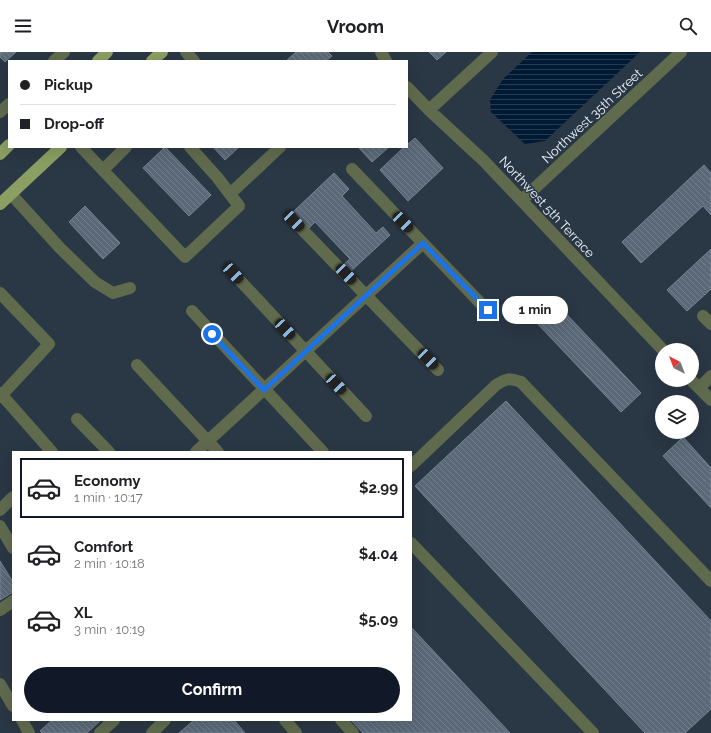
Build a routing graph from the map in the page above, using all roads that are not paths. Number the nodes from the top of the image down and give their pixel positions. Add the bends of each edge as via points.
1 (64, 52) edge
2 (107, 52) edge
3 (162, 52) edge
4 (186, 52) edge
5 (492, 52) edge
6 (681, 52) edge
7 (55, 60) edge
8 (99, 60) edge
9 (153, 60) edge
10 (193, 60) edge
11 (408, 89) edge
12 (8, 105) edge
13 (429, 110) junction
14 (0, 112) edge
15 (8, 146) edge
16 (60, 148) edge
17 (82, 148) edge
18 (125, 148) edge
19 (191, 148) edge
20 (279, 148) edge
21 (0, 154) edge
22 (352, 169) dead end
23 (103, 170) junction
24 (11, 194) junction
25 (230, 194) junction
26 (522, 200) junction
27 (0, 204) edge
28 (294, 221) dead end
29 (423, 243) junction
30 (233, 273) dead end
31 (130, 288) dead end
32 (0, 293) edge
33 (366, 295) junction
34 (488, 310) dead end
35 (192, 311) dead end
36 (656, 343) edge
37 (305, 351) junction
38 (137, 365) dead end
39 (438, 370) dead end
40 (711, 376) edge
41 (699, 382) edge
42 (698, 387) edge
43 (264, 390) junction
44 (1, 395) edge
45 (711, 400) edge
46 (366, 416) dead end
47 (77, 419) dead end
48 (207, 441) junction
49 (51, 451) edge
50 (108, 451) edge
51 (197, 451) edge
52 (217, 451) edge
53 (322, 451) edge
54 (412, 465) edge
55 (12, 498) edge
56 (0, 510) edge
57 (0, 526) edge
58 (412, 544) edge
59 (12, 546) edge
60 (711, 581) edge
61 (12, 602) edge
62 (0, 610) edge
63 (0, 684) edge
64 (12, 704) edge
65 (23, 721) edge
66 (113, 721) edge
67 (165, 721) edge
68 (286, 721) edge
69 (342, 721) edge
70 (29, 733) edge
71 (100, 733) edge
72 (152, 733) edge
73 (296, 733) edge
74 (353, 733) edge
75 (593, 733) edge

1 - 7 street
2 - 8 main road
3 - 9 main road
4 - 10 street
5 - 13 street
6 - 26 street, Northwest 35th Street
11 - 13 street, Northwest 5th Terrace
12 - 14 street
13 - 26 street, Northwest 5th Terrace
15 - 21 main road
16 - 24 main road
17 - 23 street
18 - 23 street
19 - 25 street
20 - 25 street
22 - 29 street
23 - 25 street via 185,256 239,206
24 - 27 main road
24 - 31 street via 95,282 113,293
26 - 36 street, Northwest 5th Terrace
28 - 33 street
29 - 33 street
29 - 34 street
30 - 37 street
32 - 44 street via 49,344
33 - 37 street
33 - 39 street
35 - 43 street
37 - 43 street
37 - 46 street
38 - 48 street
40 - 41 street
42 - 45 street
43 - 48 street
43 - 53 street
44 - 49 street
47 - 50 street
48 - 51 street
48 - 52 street
54 - 60 street via 496,385 506,379 522,382
55 - 56 street
57 - 59 street
58 - 75 street
61 - 62 street
63 - 64 street
65 - 70 street
66 - 71 street
67 - 72 street
68 - 73 street
69 - 74 street

